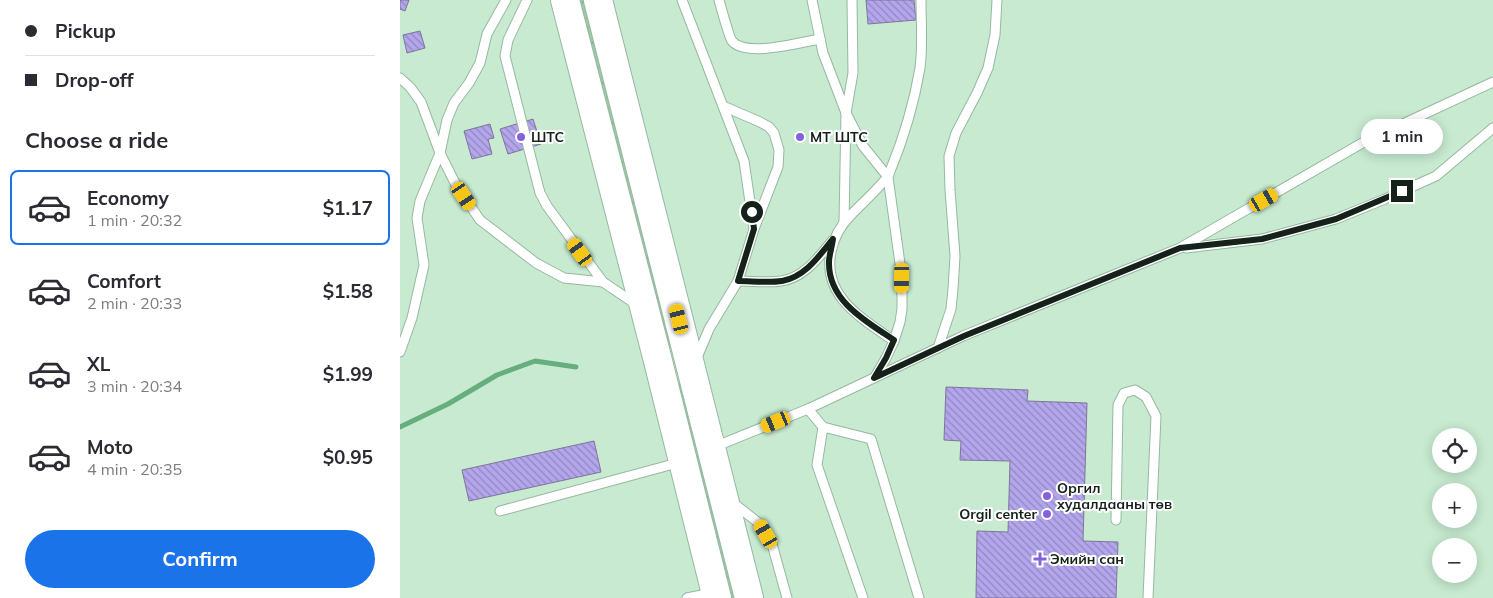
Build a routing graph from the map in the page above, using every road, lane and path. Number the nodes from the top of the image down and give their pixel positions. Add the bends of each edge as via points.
1 (506, 0) edge
2 (526, 0) edge
3 (565, 0) edge
4 (598, 0) edge
5 (682, 0) edge
6 (719, 0) edge
7 (812, 0) edge
8 (852, 0) edge
9 (921, 0) edge
10 (997, 0) edge
11 (820, 39) junction
12 (400, 78) edge
13 (1493, 82) edge
14 (723, 106) junction
15 (846, 113) junction
16 (1493, 128) edge
17 (440, 153) junction
18 (888, 177) junction
19 (844, 222) junction
20 (754, 229) junction
21 (833, 239) junction
22 (1180, 248) junction
23 (738, 281) junction
24 (603, 282) junction
25 (644, 310) junction
26 (894, 340) junction
27 (938, 348) junction
28 (400, 352) edge
29 (658, 361) junction
30 (690, 361) junction
31 (874, 378) junction
32 (808, 409) junction
33 (823, 427) junction
34 (712, 448) junction
35 (683, 462) junction
36 (724, 496) junction
37 (500, 511) dead end
38 (1116, 520) dead end
39 (716, 595) edge
40 (687, 598) edge
41 (749, 598) edge
42 (787, 598) edge
43 (863, 598) edge
44 (919, 598) edge
45 (1148, 598) edge

1 - 17 lane via 487,34 480,63 454,103
2 - 24 lane via 508,40 506,56 540,192
3 - 25 highway
4 - 30 highway
5 - 14 lane
6 - 11 lane via 732,41 739,46 774,48
7 - 11 lane
8 - 15 lane via 853,73
9 - 18 lane via 920,67 913,102
10 - 27 lane via 995,35 988,68 956,133 949,156 954,289
11 - 15 lane
12 - 17 lane via 421,102
13 - 22 lane via 1364,142
14 - 20 lane via 744,160
14 - 20 lane via 769,127 779,150 778,167
15 - 18 lane via 862,146
15 - 19 lane
16 - 22 lane via 1436,176 1336,219 1262,239
17 - 24 lane via 456,185 480,220 536,263 564,278
17 - 28 lane via 420,201 417,218 424,265 412,318
18 - 19 lane
18 - 26 lane via 902,278 902,309
19 - 21 lane
20 - 23 lane
21 - 23 lane via 813,264 800,274 782,281
21 - 26 lane via 829,262 837,293 848,306
22 - 27 lane
23 - 30 lane
24 - 25 lane
25 - 29 highway
26 - 31 lane
27 - 31 lane
29 - 30 highway
29 - 35 highway
30 - 34 highway
31 - 32 lane
32 - 33 lane
32 - 34 lane
33 - 43 lane via 817,465
33 - 44 lane via 871,439
34 - 36 highway
35 - 37 lane
35 - 39 highway
36 - 41 highway
36 - 42 lane via 760,524 772,544
38 - 45 lane via 1118,405 1124,393 1135,390 1146,397 1156,416
39 - 40 lane

